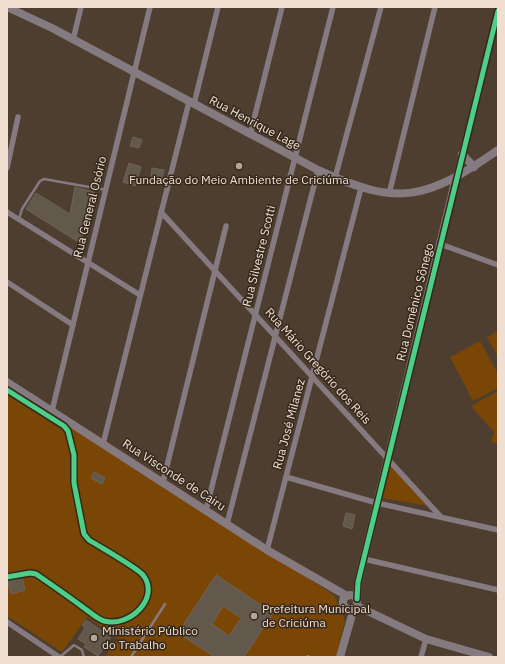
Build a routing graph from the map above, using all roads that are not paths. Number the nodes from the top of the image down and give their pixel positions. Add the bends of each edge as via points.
1 (81, 7) edge
2 (150, 7) edge
3 (218, 7) edge
4 (282, 7) edge
5 (333, 7) edge
6 (381, 7) edge
7 (435, 7) edge
8 (12, 8) edge
9 (498, 11) edge
10 (73, 40) junction
11 (134, 72) junction
12 (191, 103) junction
13 (18, 117) dead end
14 (250, 135) junction
15 (498, 150) edge
16 (462, 154) junction
17 (294, 158) junction
18 (474, 167) junction
19 (7, 168) edge
20 (318, 170) junction
21 (336, 178) junction
22 (456, 178) junction
23 (361, 188) junction
24 (106, 190) junction
25 (389, 194) junction
26 (7, 212) edge
27 (161, 212) junction
28 (18, 219) junction
29 (226, 226) dead end
30 (440, 244) junction
31 (88, 263) junction
32 (498, 264) edge
33 (215, 271) junction
34 (7, 282) edge
35 (140, 295) junction
36 (255, 314) junction
37 (73, 325) junction
38 (275, 337) junction
39 (312, 376) junction
40 (7, 382) edge
41 (52, 411) junction
42 (103, 444) junction
43 (388, 458) junction
44 (286, 477) junction
45 (163, 482) junction
46 (377, 503) junction
47 (206, 510) junction
48 (441, 517) junction
49 (227, 524) junction
50 (498, 530) edge
51 (267, 550) junction
52 (364, 559) junction
53 (358, 582) junction
54 (498, 590) edge
55 (346, 600) junction
56 (165, 604) dead end
57 (356, 605) junction
58 (7, 622) edge
59 (347, 628) junction
60 (426, 639) junction
61 (60, 657) edge
62 (84, 657) edge
63 (131, 657) edge
64 (340, 657) edge
65 (421, 657) edge
66 (486, 657) edge

1 - 10 street
2 - 11 street, Rua General Osório
3 - 12 street
4 - 14 street
5 - 17 street, Rua Silvestre Scotti
6 - 21 street
7 - 25 street
8 - 10 street, Rua Henrique Lage
9 - 16 street, Rua Domênico Sônego
10 - 11 street, Rua Henrique Lage
11 - 12 street, Rua Henrique Lage
11 - 24 street, Rua General Osório
12 - 14 street, Rua Henrique Lage
12 - 27 street
13 - 19 street
14 - 17 street, Rua Henrique Lage
15 - 18 street, Rua Henrique Lage
16 - 18 street
16 - 22 street, Rua Domênico Sônego
17 - 20 street, Rua Henrique Lage
17 - 36 street, Rua Silvestre Scotti
18 - 22 street, Rua Henrique Lage
20 - 21 street, Rua Henrique Lage
20 - 38 street
21 - 23 street, Rua Henrique Lage
22 - 25 street, Rua Henrique Lage via 424,191
22 - 30 street, Rua Domênico Sônego
23 - 25 street, Rua Henrique Lage
23 - 39 street, Rua José Milanez
24 - 28 lane via 44,179 40,181
24 - 31 street, Rua General Osório
26 - 28 street
27 - 33 street, Rua Mário Gregório dos Reis
27 - 35 street
28 - 31 street
29 - 33 street
30 - 32 street
30 - 43 street, Rua Domênico Sônego
31 - 35 street
31 - 37 street, Rua General Osório
33 - 36 street, Rua Mário Gregório dos Reis
33 - 45 street
34 - 37 street
35 - 42 street
36 - 38 street, Rua Mário Gregório dos Reis
36 - 47 street, Rua Silvestre Scotti
37 - 41 street, Rua General Osório
38 - 39 street, Rua Mário Gregório dos Reis
38 - 49 street
39 - 43 street, Rua Mário Gregório dos Reis
39 - 44 street, Rua José Milanez
40 - 41 street, Rua Visconde de Cairu
41 - 42 street, Rua Visconde de Cairu
42 - 45 street, Rua Visconde de Cairu
43 - 46 street, Rua Domênico Sônego
43 - 48 street, Rua Mário Gregório dos Reis
44 - 46 street
44 - 51 street, Rua José Milanez
45 - 47 street, Rua Visconde de Cairu
46 - 48 street
46 - 52 street, Rua Domênico Sônego
47 - 49 street, Rua Visconde de Cairu
48 - 50 street
49 - 51 street, Rua Visconde de Cairu
51 - 55 street, Rua Visconde de Cairu via 330,586
52 - 53 street, Rua Domênico Sônego
52 - 54 street
53 - 55 street, Rua Domênico Sônego
53 - 57 street, Rua Domênico Sônego
55 - 57 street, Rua Visconde de Cairu via 354,596
55 - 57 street via 350,610
55 - 59 street, Rua Domênico Sônego
56 - 63 lane
57 - 59 street, Rua Domênico Sônego
57 - 60 street
58 - 61 street
59 - 64 street, Rua Domênico Sônego
60 - 65 street
60 - 66 street
61 - 62 lane via 74,645 82,650

